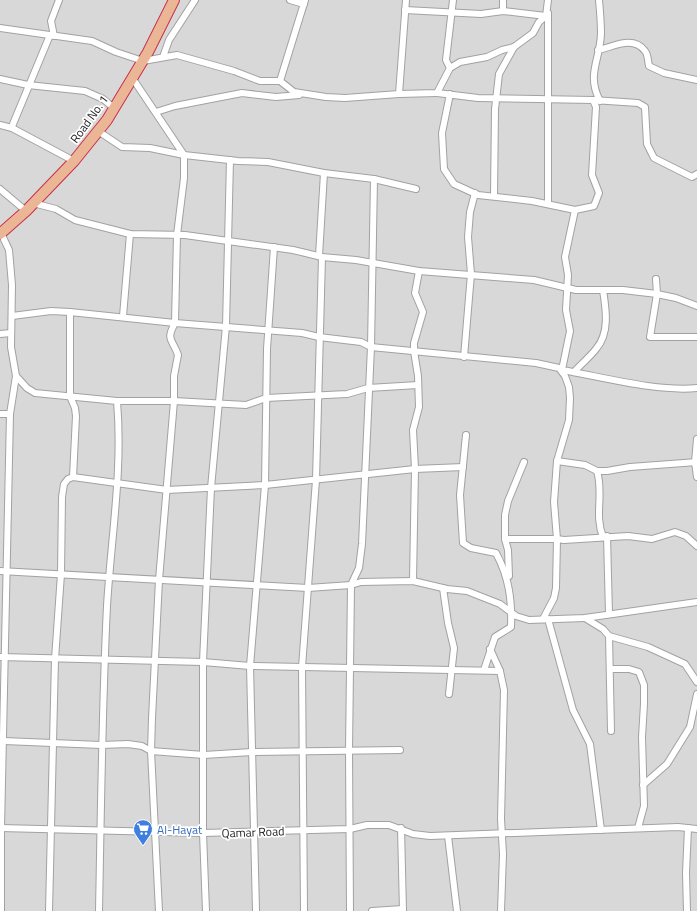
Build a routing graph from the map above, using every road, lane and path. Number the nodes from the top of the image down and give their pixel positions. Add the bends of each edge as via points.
1 (59, 0) edge
2 (174, 0) edge
3 (195, 0) edge
4 (290, 0) edge
5 (406, 0) edge
6 (453, 0) edge
7 (503, 0) edge
8 (548, 0) edge
9 (599, 0) edge
10 (305, 2) edge
11 (548, 9) junction
12 (405, 10) junction
13 (503, 11) junction
14 (452, 14) junction
15 (546, 16) junction
16 (0, 28) edge
17 (52, 35) junction
18 (514, 47) junction
19 (598, 50) junction
20 (163, 57) junction
21 (142, 61) junction
22 (450, 68) junction
23 (133, 78) junction
24 (0, 79) edge
25 (697, 80) edge
26 (280, 81) junction
27 (28, 85) junction
28 (436, 93) junction
29 (309, 94) junction
30 (399, 94) junction
31 (450, 94) junction
32 (496, 98) junction
33 (548, 100) junction
34 (596, 100) junction
35 (114, 108) junction
36 (156, 112) junction
37 (0, 125) edge
38 (12, 128) junction
39 (98, 131) junction
40 (184, 155) junction
41 (230, 160) junction
42 (74, 161) junction
43 (324, 173) junction
44 (697, 174) edge
45 (374, 179) junction
46 (0, 189) edge
47 (416, 189) dead end
48 (475, 194) junction
49 (494, 196) junction
50 (548, 204) junction
51 (29, 207) junction
52 (575, 210) junction
53 (1, 234) edge
54 (130, 234) junction
55 (177, 235) junction
56 (227, 241) junction
57 (274, 247) junction
58 (320, 256) junction
59 (372, 263) junction
60 (419, 271) junction
61 (471, 274) junction
62 (656, 279) dead end
63 (568, 289) junction
64 (603, 290) junction
65 (657, 294) junction
66 (697, 306) edge
67 (70, 312) junction
68 (12, 316) junction
69 (123, 316) junction
70 (176, 322) junction
71 (226, 326) junction
72 (269, 331) junction
73 (11, 333) junction
74 (0, 334) edge
75 (319, 337) junction
76 (697, 338) edge
77 (371, 347) junction
78 (414, 351) junction
79 (464, 357) junction
80 (562, 370) junction
81 (574, 372) junction
82 (16, 376) junction
83 (418, 385) junction
84 (368, 388) junction
85 (697, 388) edge
86 (70, 396) junction
87 (318, 396) junction
88 (266, 398) junction
89 (117, 401) junction
90 (174, 401) junction
91 (218, 403) junction
92 (0, 414) edge
93 (10, 414) junction
94 (466, 435) dead end
95 (697, 439) edge
96 (557, 461) junction
97 (524, 462) dead end
98 (696, 462) edge
99 (463, 467) junction
100 (415, 470) junction
101 (597, 471) junction
102 (364, 476) junction
103 (72, 477) junction
104 (697, 477) edge
105 (316, 480) junction
106 (118, 483) junction
107 (265, 485) junction
108 (211, 488) junction
109 (167, 490) junction
110 (605, 536) junction
111 (505, 539) junction
112 (557, 539) junction
113 (697, 546) edge
114 (0, 571) edge
115 (7, 571) junction
116 (60, 574) junction
117 (109, 577) junction
118 (159, 580) junction
119 (413, 581) junction
120 (509, 581) junction
121 (207, 583) junction
122 (351, 585) junction
123 (256, 586) junction
124 (308, 588) junction
125 (443, 588) junction
126 (697, 602) edge
127 (511, 611) junction
128 (609, 614) junction
129 (585, 618) junction
130 (546, 619) junction
131 (609, 636) junction
132 (490, 648) junction
133 (2, 657) edge
134 (55, 659) junction
135 (104, 659) junction
136 (154, 660) junction
137 (203, 662) junction
138 (250, 666) junction
139 (302, 667) junction
140 (350, 668) junction
141 (453, 669) junction
142 (611, 669) junction
143 (484, 670) junction
144 (500, 671) junction
145 (697, 682) edge
146 (448, 694) dead end
147 (697, 694) edge
148 (611, 731) dead end
149 (4, 741) junction
150 (53, 743) junction
151 (101, 745) junction
152 (400, 750) dead end
153 (151, 751) junction
154 (302, 751) junction
155 (349, 751) junction
156 (252, 752) junction
157 (204, 755) junction
158 (643, 785) junction
159 (1, 828) edge
160 (401, 828) junction
161 (638, 828) junction
162 (688, 828) junction
163 (52, 829) junction
164 (350, 829) junction
165 (697, 829) edge
166 (100, 830) junction
167 (302, 830) junction
168 (601, 830) junction
169 (157, 832) junction
170 (253, 832) junction
171 (203, 834) junction
172 (502, 834) junction
173 (448, 836) junction
174 (403, 910) edge
175 (1, 911) edge
176 (49, 911) edge
177 (98, 911) edge
178 (159, 911) edge
179 (206, 911) edge
180 (256, 911) edge
181 (304, 911) edge
182 (350, 911) edge
183 (372, 911) edge
184 (457, 911) edge
185 (501, 911) edge
186 (687, 911) edge

1 - 17 street via 51,21
2 - 21 highway, Road No. 1
3 - 20 street via 170,40
4 - 10 street
5 - 12 street
6 - 14 street
7 - 13 street
8 - 11 street
9 - 19 street via 601,35
10 - 26 street
11 - 15 street
11 - 33 street
12 - 14 street
12 - 30 street
13 - 14 street
13 - 15 street
14 - 22 street via 446,60
15 - 18 street via 533,33
16 - 17 street
17 - 21 street via 92,41
17 - 27 street
18 - 22 street via 487,57 460,62
18 - 32 street via 499,74
19 - 25 street via 624,42 636,45 645,51 650,66 664,73
19 - 34 street via 593,75
20 - 21 street
20 - 26 street via 177,55 260,81
21 - 23 highway, Road No. 1
22 - 28 street
23 - 35 highway, Road No. 1
23 - 36 street
24 - 27 street via 15,80
26 - 29 street via 294,92
27 - 35 street via 85,91 103,99
27 - 38 street
28 - 30 street
28 - 31 street
29 - 30 street via 345,98
29 - 36 street via 276,97 242,94 188,103
31 - 32 street
31 - 48 street via 442,133 444,169 454,184
32 - 33 street
32 - 49 street
33 - 34 street
33 - 50 street
34 - 44 street via 638,102 645,107 647,144 654,158 692,177
34 - 52 street via 592,175 599,193 594,206
35 - 39 highway, Road No. 1
36 - 40 street
37 - 38 street
38 - 42 street
39 - 40 street via 122,147 150,148
39 - 42 highway, Road No. 1
40 - 41 street
40 - 55 street via 184,178
41 - 43 street via 268,162
41 - 56 street
42 - 51 highway, Road No. 1
43 - 45 street
43 - 58 street
45 - 47 street
45 - 59 street
46 - 51 street
48 - 49 street
48 - 61 street via 470,212 468,238
49 - 50 street
50 - 52 street
51 - 53 highway, Road No. 1
51 - 54 street via 56,209 75,220
52 - 63 street via 565,257
53 - 68 street via 10,257
54 - 55 street
54 - 69 street
55 - 56 street
55 - 70 street
56 - 57 street
56 - 71 street
57 - 58 street
57 - 72 street
58 - 59 street
58 - 75 street
59 - 60 street
59 - 77 street
60 - 61 street
60 - 78 street via 415,288 423,316
61 - 63 street via 534,280
61 - 79 street
62 - 65 street
63 - 64 street
63 - 80 street via 566,310 570,331
64 - 65 street
64 - 81 street via 606,316 603,338
65 - 66 street
65 - 76 street via 650,337
67 - 68 street via 51,311
67 - 69 street
67 - 86 street
68 - 73 street
69 - 70 street
70 - 71 street
70 - 90 street via 170,332 170,339 178,355 174,376
71 - 72 street
71 - 91 street
72 - 75 street
72 - 88 street
73 - 74 street
73 - 82 street
75 - 77 street via 361,342
75 - 87 street
77 - 78 street
77 - 84 street
78 - 79 street
78 - 83 street
79 - 80 street via 536,363
80 - 81 street
80 - 96 street via 569,387 569,420
81 - 85 street via 629,382
82 - 86 street via 35,393
82 - 93 street
83 - 84 street
83 - 100 street via 419,407 413,430
84 - 87 street via 347,394
84 - 102 street
86 - 89 street
86 - 103 street via 76,416
87 - 88 street
87 - 105 street
88 - 91 street via 246,405
88 - 107 street
89 - 90 street
89 - 106 street via 120,456
90 - 91 street
90 - 109 street
91 - 108 street
92 - 93 street
93 - 115 street
94 - 99 street
95 - 98 street
96 - 101 street via 585,465
96 - 112 street via 554,502
97 - 111 street via 508,501
98 - 101 street
98 - 104 street
99 - 100 street
99 - 120 street via 460,495 464,543 471,548 496,553
100 - 102 street
100 - 119 street
101 - 110 street via 601,493 598,522
102 - 105 street
102 - 122 street via 361,560
103 - 106 street
103 - 116 street via 64,484
105 - 107 street
105 - 124 street
106 - 109 street
106 - 117 street
107 - 108 street
107 - 123 street
108 - 109 street
108 - 121 street
109 - 118 street
110 - 112 street
110 - 113 street via 652,538 675,532 686,536
110 - 128 street
111 - 112 street
111 - 120 street
112 - 130 street via 556,588
114 - 115 street
115 - 116 street
115 - 133 street
116 - 117 street
116 - 134 street
117 - 118 street
117 - 135 street
118 - 121 street
118 - 136 street
119 - 122 street via 361,582
119 - 125 street
120 - 127 street
121 - 123 street
121 - 137 street
122 - 124 street
122 - 140 street
123 - 124 street
123 - 138 street
124 - 139 street
125 - 127 street via 467,591
125 - 141 street via 454,648
126 - 128 street
127 - 130 street via 522,618
127 - 132 street via 511,627 496,637
128 - 129 street
129 - 130 street
129 - 131 street
130 - 168 street via 573,710 590,744
131 - 142 street
131 - 145 street via 648,648 685,664
132 - 143 street
132 - 144 street
133 - 134 street
133 - 149 street
134 - 135 street
134 - 150 street
135 - 136 street
135 - 151 street
136 - 137 street
136 - 153 street
137 - 138 street
137 - 157 street
138 - 139 street
138 - 156 street
139 - 140 street
139 - 154 street
140 - 141 street
140 - 155 street
141 - 143 street
141 - 146 street
142 - 148 street
142 - 158 street via 639,672 644,685
143 - 144 street
144 - 172 street via 504,690
147 - 158 street via 690,727 667,764
149 - 150 street
149 - 159 street
150 - 151 street
150 - 163 street
151 - 153 street via 134,744
151 - 166 street
152 - 155 street
153 - 157 street
153 - 169 street
154 - 155 street
154 - 156 street
154 - 167 street
155 - 164 street
156 - 157 street
156 - 170 street
157 - 171 street
158 - 161 street via 644,806
159 - 163 street, Qamar Road
159 - 175 street
160 - 164 street, Qamar Road via 367,825
160 - 173 street, Qamar Road via 430,836
160 - 174 street
161 - 162 street, Qamar Road
161 - 168 street, Qamar Road
162 - 165 street, Qamar Road
162 - 186 street
163 - 166 street, Qamar Road
163 - 176 street
164 - 167 street, Qamar Road
164 - 182 street
166 - 169 street, Qamar Road
166 - 177 street
167 - 170 street, Qamar Road
167 - 181 street
168 - 172 street, Qamar Road
169 - 171 street, Qamar Road
169 - 178 street
170 - 171 street, Qamar Road
170 - 180 street
171 - 179 street
172 - 173 street, Qamar Road
172 - 185 street
173 - 184 street
174 - 183 street

